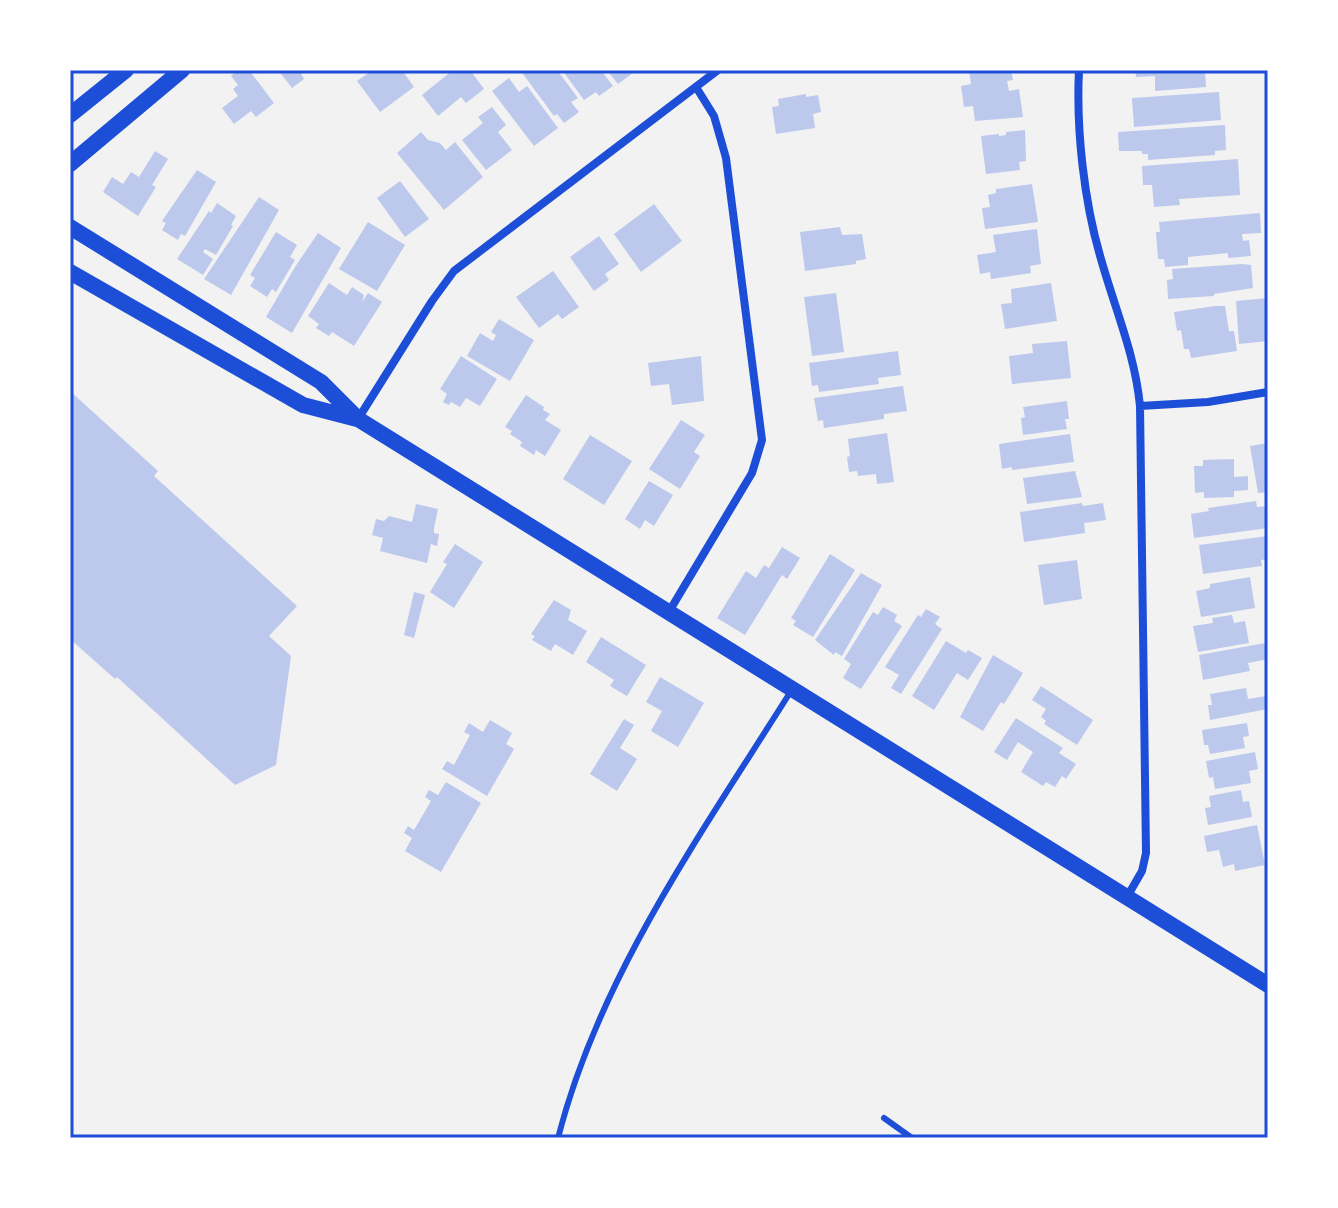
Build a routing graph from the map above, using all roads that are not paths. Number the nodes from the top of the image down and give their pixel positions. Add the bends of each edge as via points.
1 (126, 70) edge
2 (182, 70) edge
3 (718, 70) edge
4 (1079, 70) edge
5 (696, 87) junction
6 (70, 115) edge
7 (70, 164) edge
8 (70, 227) edge
9 (71, 273) edge
10 (1268, 392) edge
11 (1140, 406) junction
12 (358, 419) junction
13 (670, 610) junction
14 (793, 688) junction
15 (1127, 897) junction
16 (1268, 985) edge
17 (884, 1118) dead end
18 (558, 1138) edge
19 (912, 1138) edge

1 - 6 main road
2 - 7 main road
3 - 5 street
4 - 11 street via 1079,130 1094,230 1132,353
5 - 12 street via 454,271
5 - 13 street via 714,116 726,158 762,440 752,473
8 - 12 main road via 321,382
9 - 12 main road via 303,405
10 - 11 street
11 - 15 street via 1146,853
12 - 13 main road
13 - 14 main road
14 - 15 main road
14 - 18 lane via 661,896 571,1088
15 - 16 main road
17 - 19 lane

